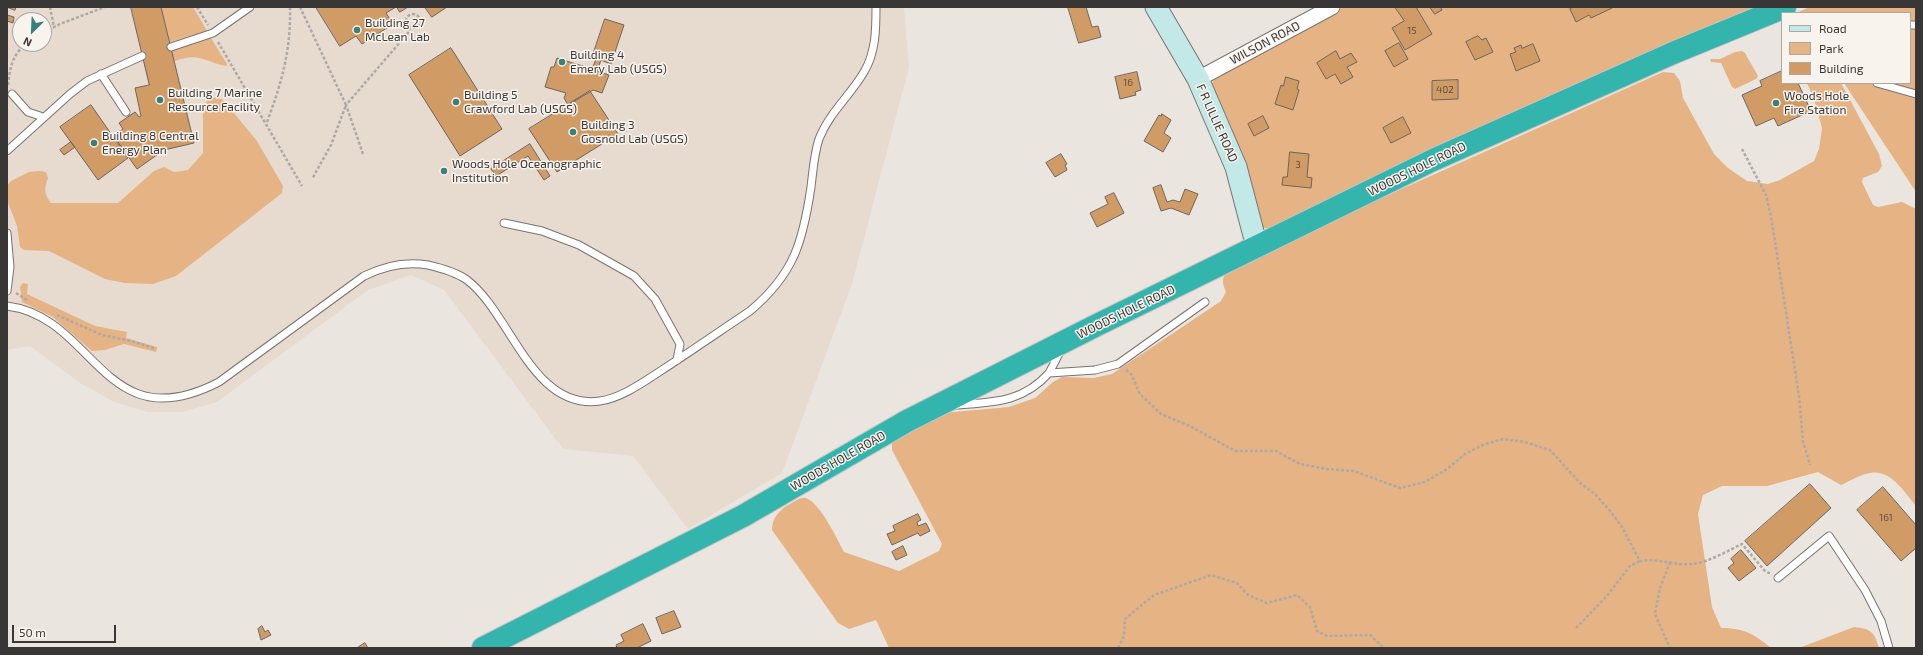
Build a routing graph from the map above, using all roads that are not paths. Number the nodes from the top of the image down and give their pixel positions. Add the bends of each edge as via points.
1 (250, 7) edge
2 (876, 7) edge
3 (1156, 7) edge
4 (1332, 7) edge
5 (1784, 7) edge
6 (171, 47) dead end
7 (142, 56) dead end
8 (102, 74) junction
9 (1198, 78) junction
10 (1881, 84) edge
11 (12, 94) dead end
12 (1916, 94) edge
13 (126, 112) dead end
14 (43, 117) junction
15 (7, 151) edge
16 (504, 223) dead end
17 (7, 233) edge
18 (1257, 246) junction
19 (7, 289) edge
20 (1205, 302) dead end
21 (7, 306) edge
22 (1065, 342) junction
23 (677, 360) junction
24 (1049, 373) junction
25 (934, 407) junction
26 (1778, 578) road end
27 (483, 648) edge
28 (1889, 648) edge

1 - 6 lane via 213,33
2 - 23 lane via 874,44 870,58 858,81 831,114 819,141 804,230 791,263 774,287 755,307
3 - 9 street, F R LILLIE ROAD
4 - 9 street, WILSON ROAD
5 - 18 highway, WOODS HOLE ROAD via 1694,44 1433,160
7 - 8 lane
8 - 13 lane
8 - 14 lane via 70,94
9 - 18 street, F R LILLIE ROAD via 1236,167
10 - 12 lane
11 - 14 lane via 28,112
14 - 15 lane
16 - 23 lane via 542,231 580,245 634,276 655,299 680,344
17 - 19 lane via 10,267
18 - 22 highway, WOODS HOLE ROAD
20 - 24 lane via 1118,364 1095,370
21 - 23 lane via 23,309 46,320 118,384 130,390 164,398 192,394 219,382 364,276 386,267 410,263 440,268 467,280 490,306 545,382 559,392 578,400 588,402 614,397
22 - 24 lane
22 - 25 highway, WOODS HOLE ROAD
24 - 25 lane via 1039,384 1003,401
25 - 27 highway, WOODS HOLE ROAD via 750,512
26 - 28 lane via 1829,536 1865,590 1881,621

